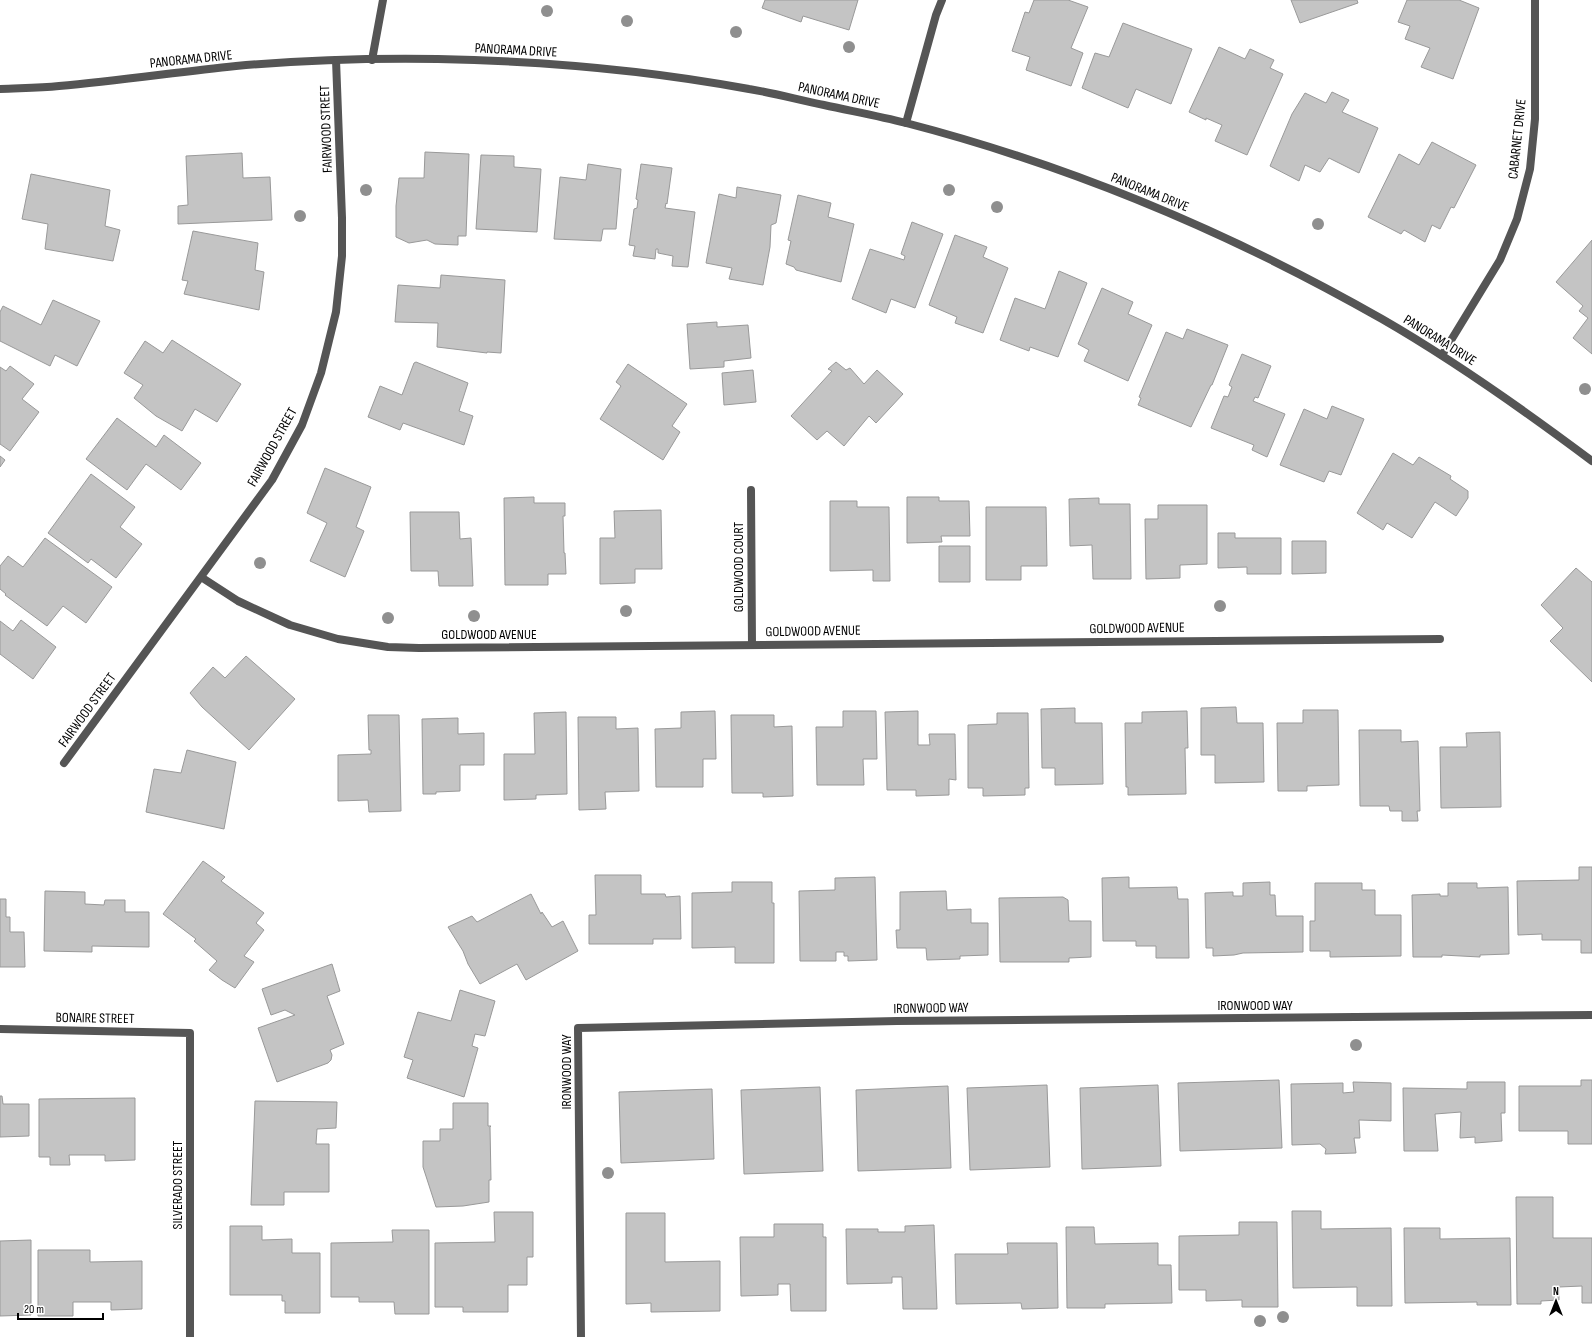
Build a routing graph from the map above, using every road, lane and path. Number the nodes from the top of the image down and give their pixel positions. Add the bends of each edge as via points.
1 (383, 0) edge
2 (942, 0) edge
3 (1535, 0) edge
4 (336, 60) junction
5 (372, 60) junction
6 (0, 90) edge
7 (906, 123) junction
8 (1442, 355) junction
9 (1592, 461) edge
10 (750, 490) dead end
11 (201, 577) junction
12 (1440, 639) dead end
13 (752, 645) junction
14 (64, 762) dead end
15 (1592, 1015) edge
16 (0, 1029) edge
17 (190, 1033) joint
18 (190, 1337) edge
19 (580, 1337) edge

1 - 5 street
2 - 7 street
3 - 8 street, CABARNET DRIVE via 1535,119 1530,169 1519,212 1500,260
4 - 5 street, PANORAMA DRIVE
4 - 6 street, PANORAMA DRIVE via 237,66 58,87
4 - 11 street, FAIRWOOD STREET via 342,256 336,312 321,373 302,424 272,480
5 - 7 street, PANORAMA DRIVE via 440,59 541,64 650,74 750,89
7 - 8 street, PANORAMA DRIVE via 1012,154 1107,188 1201,227 1293,271
8 - 9 street, PANORAMA DRIVE via 1518,406
10 - 13 street, GOLDWOOD COURT
11 - 13 street, GOLDWOOD AVENUE via 238,601 290,625 338,639 388,647
11 - 14 street, FAIRWOOD STREET
12 - 13 street, GOLDWOOD AVENUE
15 - 19 street, IRONWOOD WAY via 889,1021 578,1028
16 - 17 street, BONAIRE STREET
17 - 18 street, SILVERADO STREET

